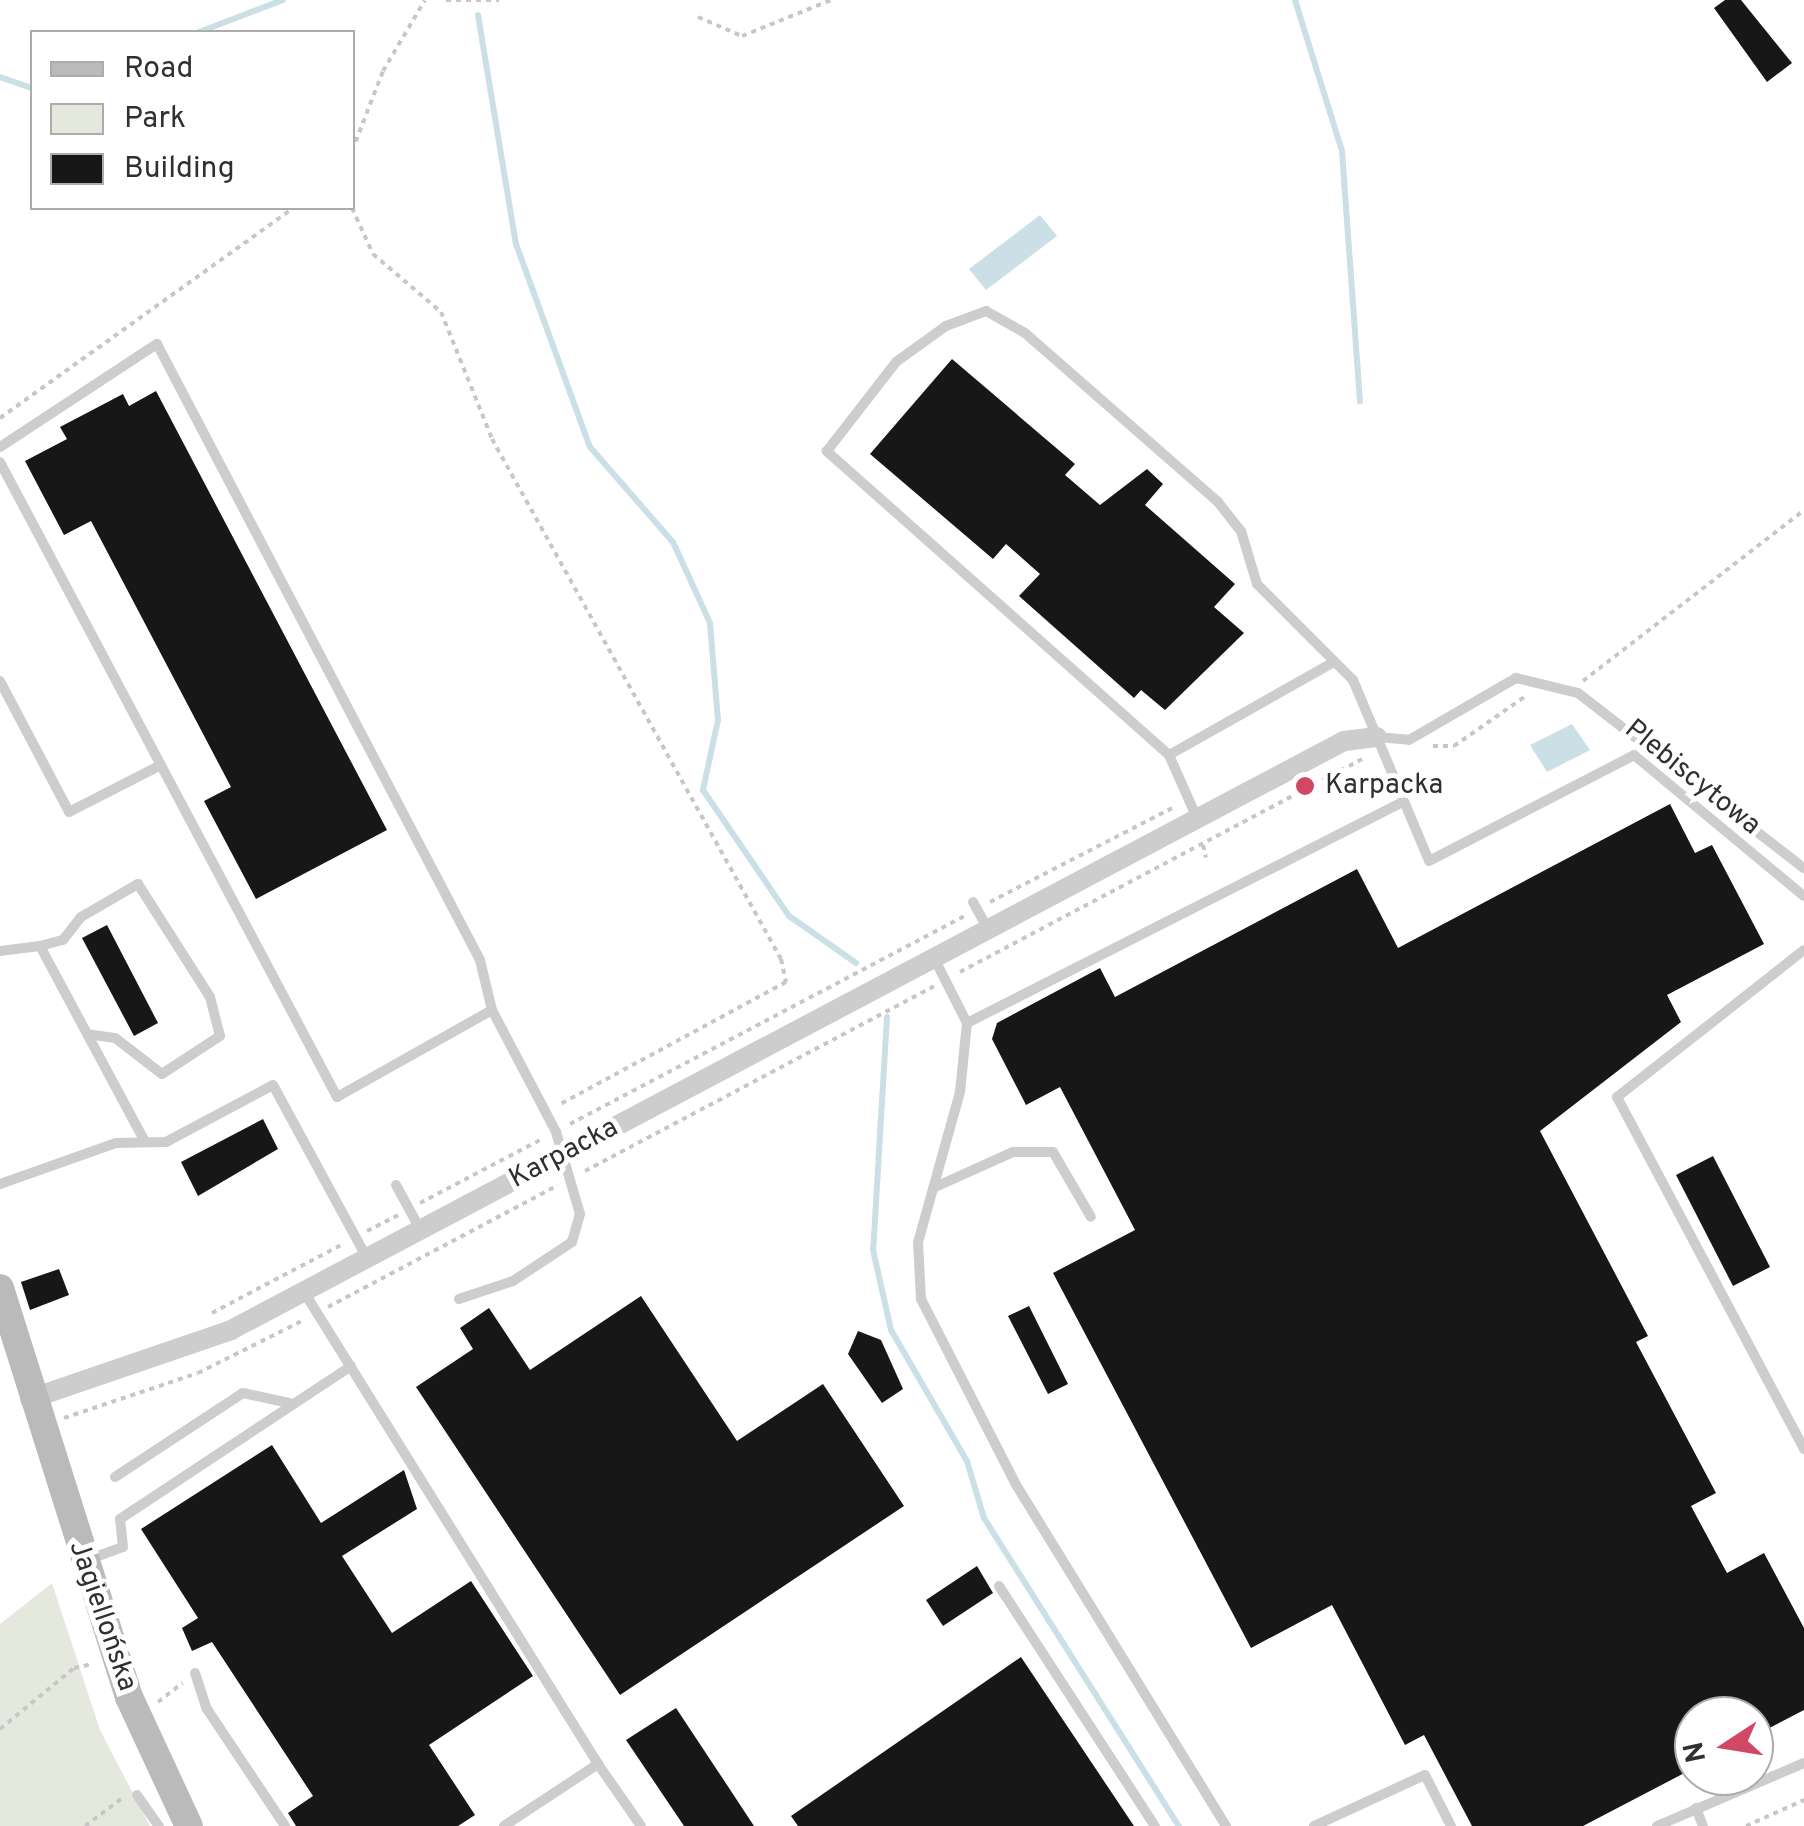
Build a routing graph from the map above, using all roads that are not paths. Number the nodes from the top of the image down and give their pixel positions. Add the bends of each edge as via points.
1 (0, 447) edge
2 (0, 462) edge
3 (1334, 662) junction
4 (0, 681) edge
5 (1578, 693) joint
6 (1377, 737) junction
7 (1169, 756) junction
8 (159, 766) junction
9 (1399, 804) junction
10 (1197, 819) junction
11 (1804, 868) edge
12 (1804, 896) edge
13 (975, 906) road end
14 (988, 930) junction
15 (40, 946) junction
16 (1804, 950) edge
17 (0, 951) edge
18 (934, 958) junction
19 (492, 1010) junction
20 (967, 1023) junction
21 (87, 1034) junction
22 (145, 1142) junction
23 (562, 1155) junction
24 (0, 1184) edge
25 (396, 1185) dead end
26 (933, 1188) junction
27 (1091, 1217) dead end
28 (420, 1230) junction
29 (367, 1258) junction
30 (0, 1288) edge
31 (304, 1292) junction
32 (458, 1299) dead end
33 (351, 1366) junction
34 (30, 1399) junction
35 (294, 1404) junction
36 (1804, 1449) edge
37 (115, 1477) dead end
38 (83, 1561) junction
39 (999, 1586) dead end
40 (196, 1674) road end
41 (1804, 1762) edge
42 (598, 1764) junction
43 (136, 1795) road end
44 (1696, 1808) junction
45 (159, 1826) edge
46 (189, 1826) edge
47 (286, 1826) edge
48 (504, 1826) edge
49 (641, 1826) edge
50 (1155, 1826) edge
51 (1226, 1826) edge
52 (1314, 1826) edge
53 (1451, 1826) edge
54 (1656, 1826) edge
55 (1704, 1826) edge

1 - 19 lane via 157,344 480,960
2 - 8 lane
3 - 6 lane via 1353,680
3 - 7 lane
3 - 7 lane via 1257,584 1241,531 1218,502 1025,333 986,311 946,326 896,362 827,451
4 - 8 lane via 69,812
5 - 6 lane, Karpacka via 1516,678 1409,740
5 - 11 lane, Plebiscytowa
6 - 9 lane
6 - 10 street, Karpacka via 1344,741
7 - 10 lane
8 - 19 lane via 337,1097
9 - 12 lane via 1429,860 1634,755
9 - 20 lane
10 - 14 street, Karpacka
13 - 14 lane
14 - 18 street, Karpacka
15 - 17 lane
15 - 21 lane
15 - 21 lane via 64,940 81,917 138,884 210,997 220,1036 162,1074 115,1038
16 - 36 lane via 1618,1097
18 - 20 lane
18 - 23 street, Karpacka
19 - 23 lane via 548,1112
20 - 26 lane via 960,1092
21 - 22 lane
22 - 24 lane via 116,1143
22 - 29 lane via 166,1142 273,1085
23 - 28 street, Karpacka
23 - 32 lane via 580,1214 572,1242 513,1281
25 - 28 lane
26 - 27 lane via 1013,1152 1053,1152
26 - 51 lane via 916,1264 928,1313 1015,1483
28 - 29 street, Karpacka
29 - 31 street, Karpacka
30 - 34 street, Jagiellońska
31 - 33 lane
31 - 34 street, Karpacka via 172,1358
33 - 35 lane
33 - 42 lane
34 - 38 street, Jagiellońska
35 - 37 lane via 243,1393
35 - 38 lane via 120,1519 122,1546
38 - 46 street, Jagiellońska via 116,1658
39 - 50 lane
40 - 47 lane via 208,1709
41 - 44 lane
42 - 48 lane
42 - 49 lane
43 - 45 lane
44 - 54 lane
44 - 55 lane
52 - 53 lane via 1425,1775

